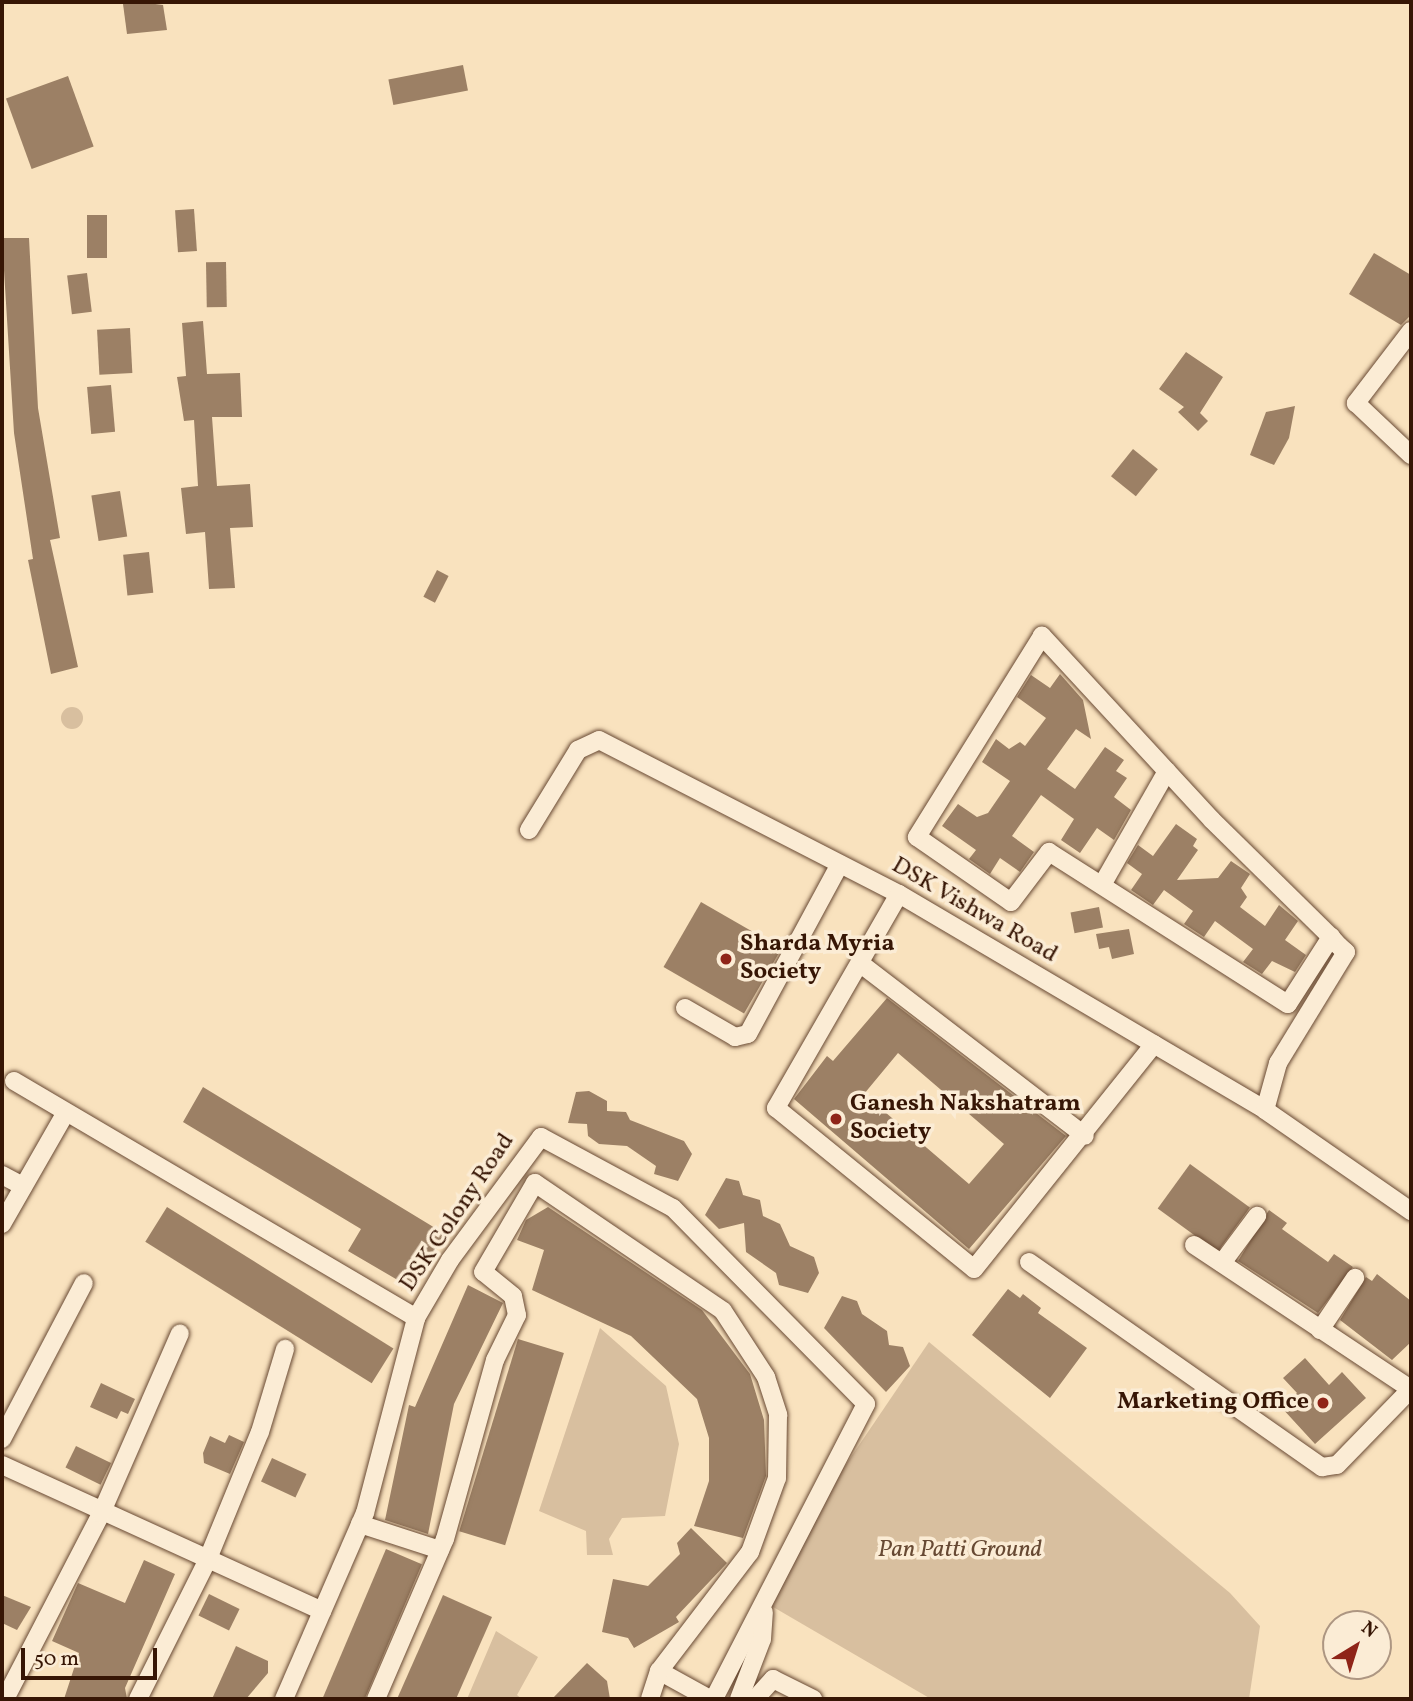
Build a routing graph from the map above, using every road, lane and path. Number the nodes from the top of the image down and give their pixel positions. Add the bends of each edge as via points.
1 (1411, 331) edge
2 (1411, 455) edge
3 (1167, 771) junction
4 (529, 830) dead end
5 (840, 864) junction
6 (1102, 885) junction
7 (899, 894) junction
8 (1331, 937) junction
9 (861, 964) junction
10 (685, 1008) dead end
11 (1154, 1044) junction
12 (14, 1081) dead end
13 (1265, 1110) junction
14 (65, 1114) junction
15 (1085, 1136) junction
16 (2, 1175) edge
17 (23, 1186) junction
18 (1411, 1211) edge
19 (1257, 1216) dead end
20 (2, 1224) edge
21 (1194, 1245) dead end
22 (1028, 1262) dead end
23 (1222, 1263) junction
24 (1354, 1278) dead end
25 (84, 1283) dead end
26 (416, 1318) junction
27 (1320, 1330) junction
28 (180, 1333) dead end
29 (285, 1349) dead end
30 (1410, 1390) edge
31 (2, 1439) edge
32 (2, 1465) edge
33 (102, 1514) junction
34 (360, 1524) junction
35 (440, 1550) junction
36 (207, 1561) junction
37 (322, 1611) junction
38 (764, 1612) junction
39 (659, 1671) junction
40 (5, 1699) edge
41 (138, 1699) edge
42 (284, 1699) edge
43 (376, 1699) edge
44 (650, 1699) edge
45 (712, 1699) edge
46 (739, 1699) edge
47 (755, 1699) edge
48 (813, 1699) edge

1 - 2 street via 1356,403
3 - 6 street
3 - 6 street via 1042,636 917,837 1011,901 1049,852
3 - 8 street
4 - 5 street, DSK Vishwa Road via 578,750 599,740
5 - 7 street, DSK Vishwa Road
5 - 10 street via 748,1034 735,1037
6 - 8 street via 1288,1004
7 - 9 street
7 - 11 street, DSK Vishwa Road
8 - 13 street via 1346,952 1278,1063
9 - 15 street
9 - 15 street via 776,1108 974,1269
11 - 13 street, DSK Vishwa Road
11 - 15 street
12 - 14 street
13 - 18 street, DSK Vishwa Road
14 - 17 street
14 - 26 street
16 - 17 street
17 - 20 street
19 - 23 street
21 - 23 street
22 - 30 street via 1322,1467 1337,1465
23 - 27 street
24 - 27 street
25 - 31 street
26 - 34 street, DSK Colony Road
26 - 38 street, DSK Colony Road via 450,1260 541,1137 673,1208 866,1405
27 - 30 street
28 - 33 street
29 - 36 street via 260,1432
32 - 33 street
33 - 36 street
33 - 40 street
34 - 35 street
34 - 37 street, DSK Colony Road
35 - 39 street via 495,1360 517,1315 513,1296 483,1272 535,1183 723,1311 765,1377 778,1415 778,1478 750,1552
35 - 43 street
36 - 37 street
36 - 41 street
37 - 42 street, DSK Colony Road
38 - 45 street, DSK Colony Road
38 - 46 street, DSK Colony Road via 762,1639
39 - 44 street
39 - 45 street
47 - 48 street via 773,1679

